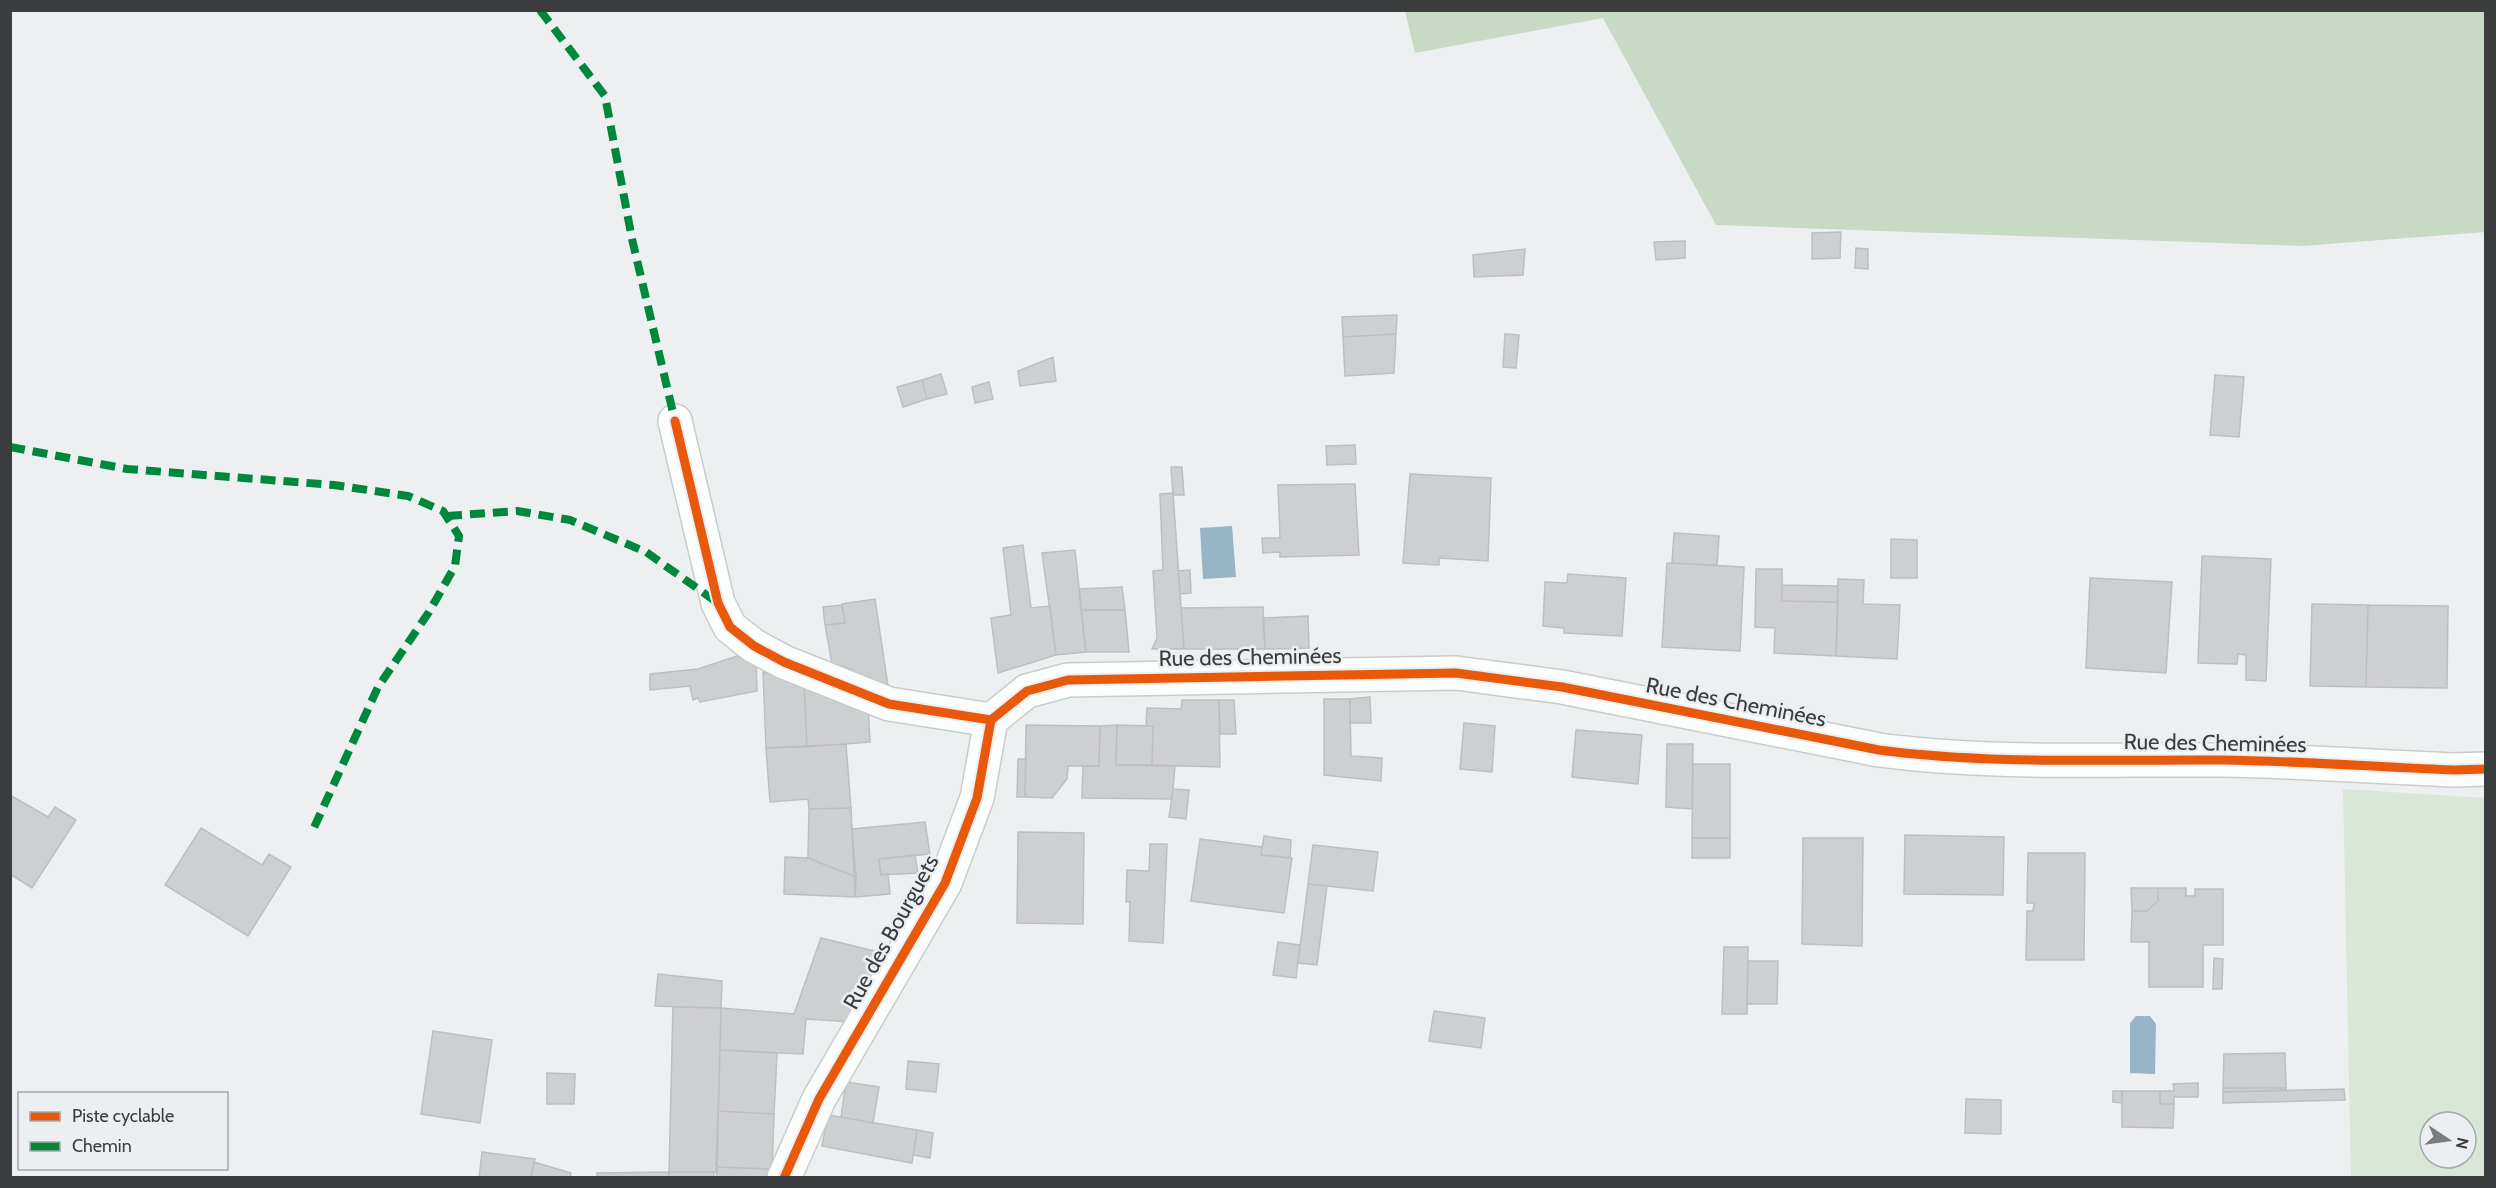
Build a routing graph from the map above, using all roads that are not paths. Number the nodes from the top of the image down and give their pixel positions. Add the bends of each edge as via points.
1 (675, 421) dead end
2 (991, 720) junction
3 (2486, 769) edge
4 (784, 1178) edge

1 - 2 street via 718,603 730,627 784,662 889,704
2 - 3 street, Rue des Cheminées via 1027,691 1068,680 1456,673 1563,687 1928,757 2226,760
2 - 4 street, Rue des Bourguets via 977,798 945,883 819,1099

